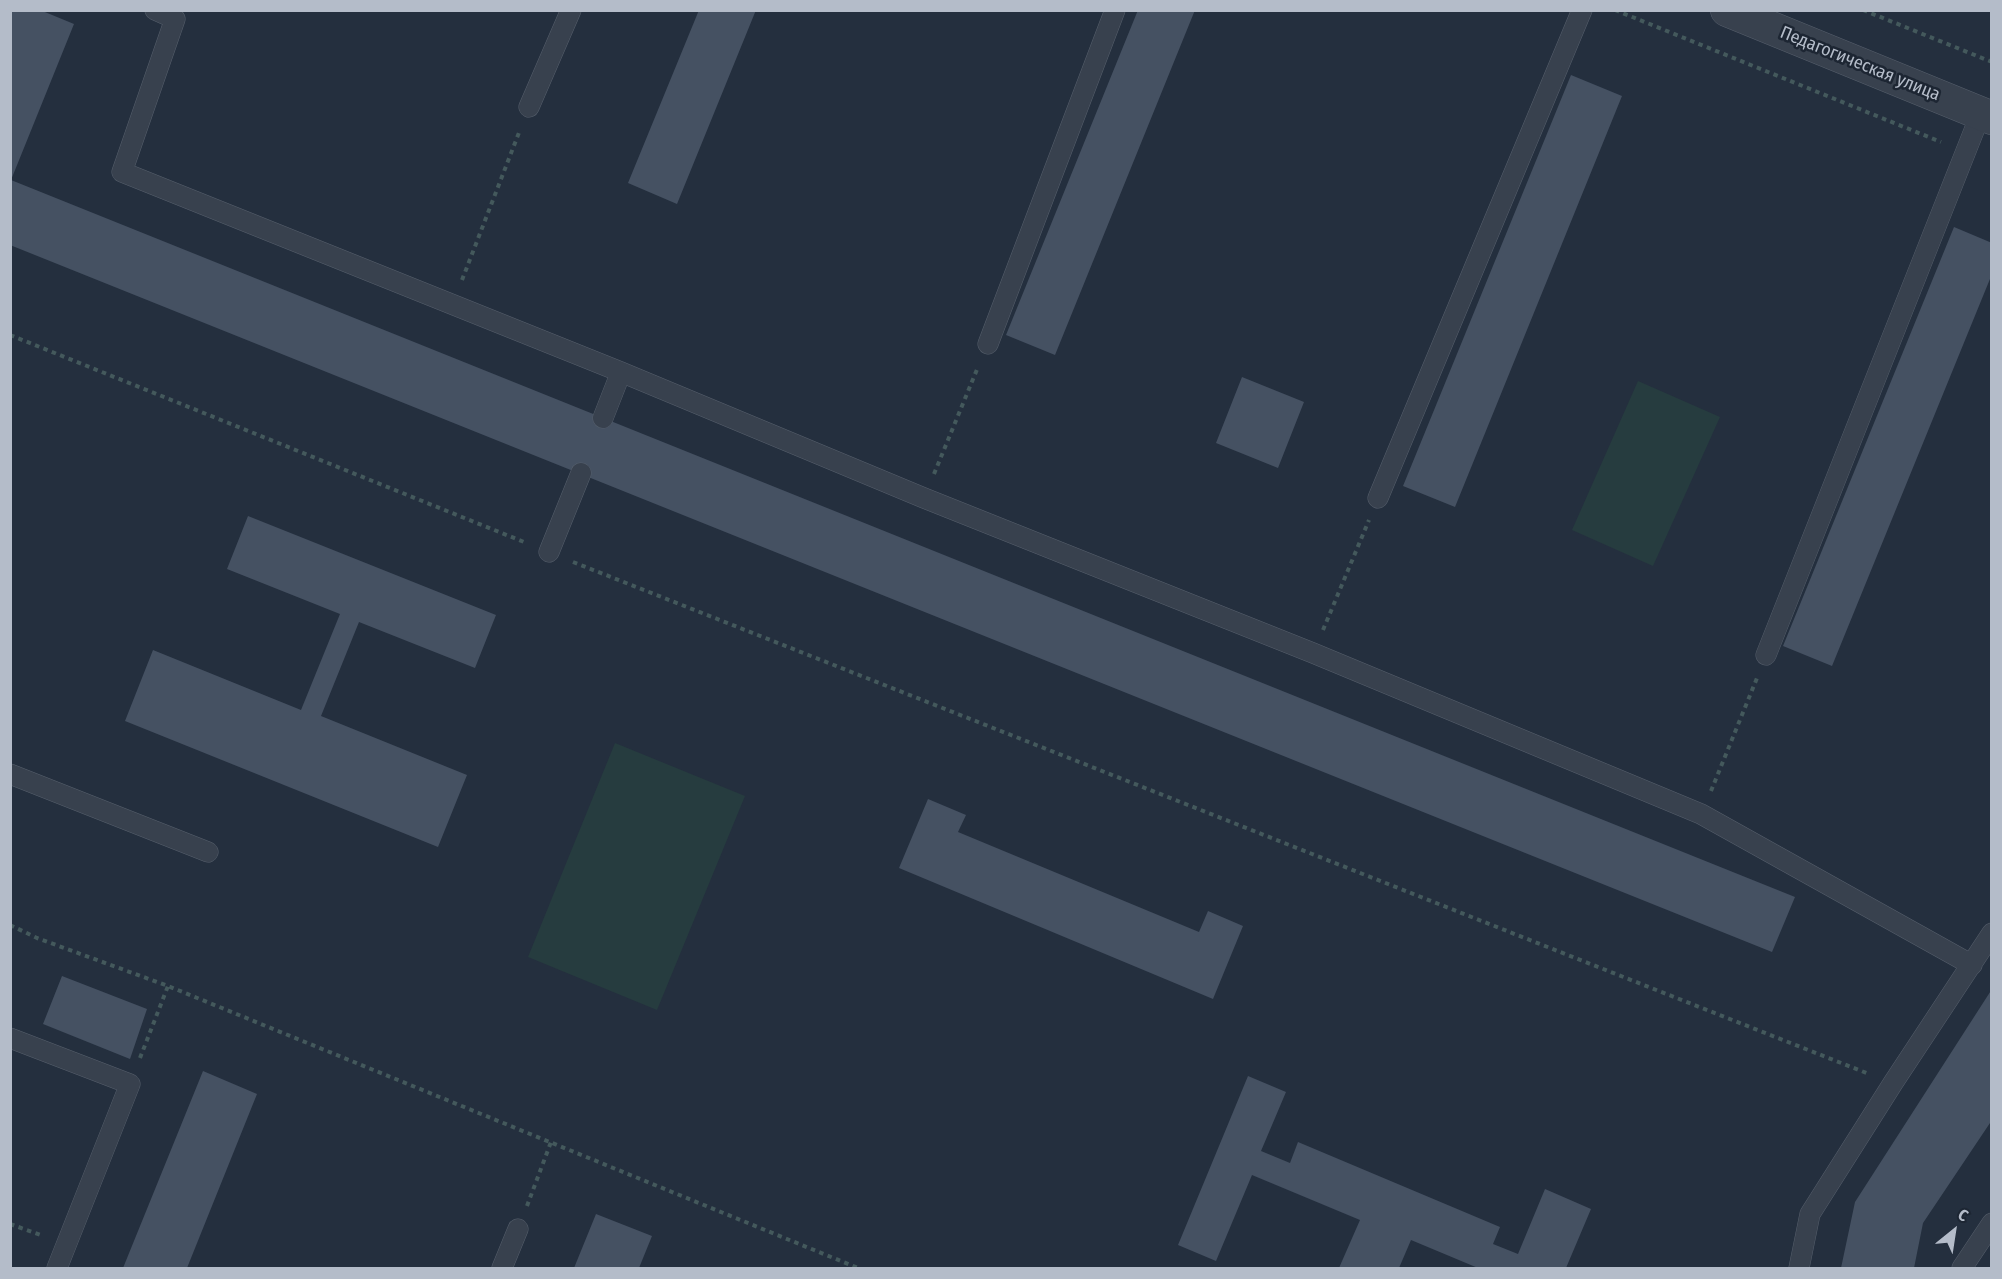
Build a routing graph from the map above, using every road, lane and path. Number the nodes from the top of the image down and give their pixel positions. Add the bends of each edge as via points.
1 (155, 10) edge
2 (571, 10) edge
3 (1115, 10) edge
4 (1582, 10) edge
5 (1615, 10) edge
6 (1728, 10) edge
7 (1863, 10) edge
8 (1992, 62) edge
9 (529, 107) joint
10 (1986, 116) edge
11 (1966, 152) junction
12 (453, 304) junction
13 (10, 334) edge
14 (988, 344) joint
15 (621, 372) junction
16 (603, 418) dead end
17 (581, 473) dead end
18 (924, 498) junction
19 (1378, 498) joint
20 (549, 552) junction
21 (1313, 653) junction
22 (1766, 655) joint
23 (10, 774) edge
24 (1701, 814) junction
25 (208, 852) dead end
26 (10, 925) edge
27 (1992, 933) edge
28 (1971, 965) junction
29 (168, 986) junction
30 (10, 1038) edge
31 (1893, 1083) junction
32 (130, 1084) junction
33 (551, 1142) junction
34 (1992, 1223) edge
35 (518, 1229) joint
36 (57, 1269) edge
37 (502, 1269) edge
38 (858, 1269) edge
39 (1798, 1269) edge
40 (1962, 1269) edge

1 - 12 lane via 175,19 122,172
2 - 9 lane
3 - 14 lane
4 - 19 lane
5 - 11 path
6 - 10 street, Педагогическая улица
7 - 8 path
9 - 12 path
10 - 11 lane
11 - 22 lane
12 - 15 lane
13 - 20 path
14 - 18 path
15 - 16 lane
15 - 18 lane
17 - 20 lane
18 - 21 lane
19 - 21 path
20 - 31 path
21 - 24 lane
22 - 24 path
23 - 25 lane
24 - 28 lane
26 - 29 path
27 - 28 lane
28 - 31 lane
29 - 32 path
29 - 33 path
30 - 32 lane
31 - 39 lane via 1810,1214
32 - 36 lane
33 - 35 path
33 - 38 path
34 - 40 lane
35 - 37 lane

